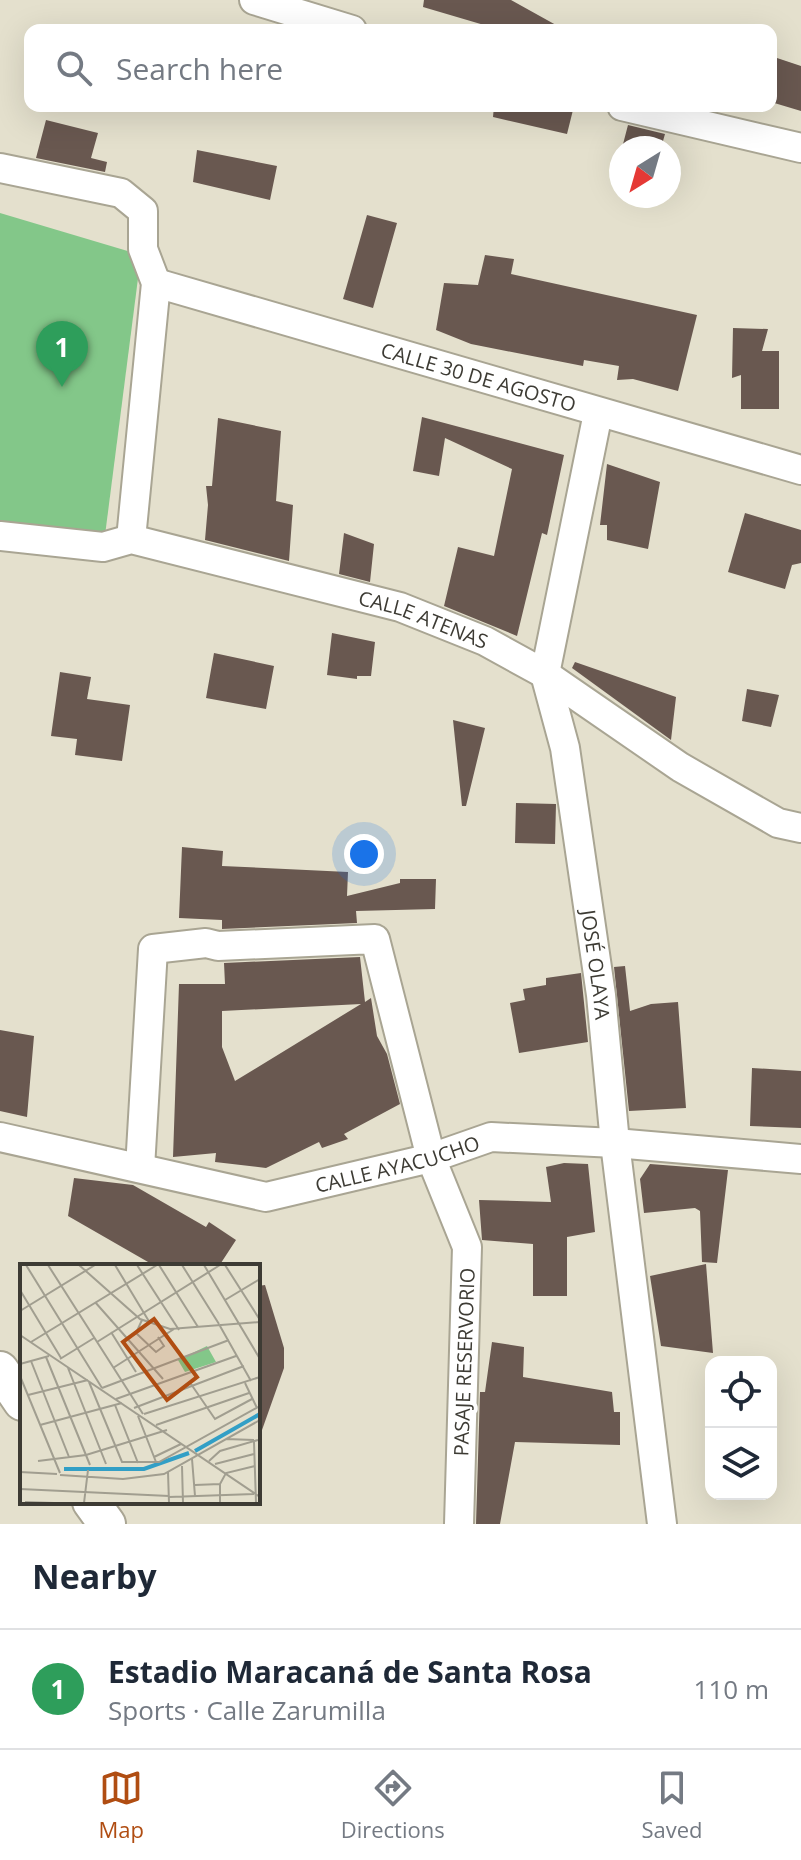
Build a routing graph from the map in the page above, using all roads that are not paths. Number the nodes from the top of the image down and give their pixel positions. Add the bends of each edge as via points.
1 (254, 0) edge
2 (332, 24) edge
3 (648, 112) edge
4 (801, 148) edge
5 (0, 168) edge
6 (156, 283) junction
7 (598, 413) junction
8 (801, 470) edge
9 (0, 536) edge
10 (131, 539) junction
11 (545, 674) junction
12 (801, 828) edge
13 (0, 1137) edge
14 (615, 1143) junction
15 (431, 1158) junction
16 (801, 1159) edge
17 (140, 1168) junction
18 (0, 1370) edge
19 (20, 1399) edge
20 (459, 1524) edge
21 (662, 1524) edge

1 - 2 street
3 - 4 street
5 - 6 street via 121,193 143,211 143,249
6 - 7 street, CALLE 30 DE AGOSTO
6 - 10 street
7 - 8 street, CALLE 30 DE AGOSTO
7 - 11 street, JOSÉ OLAYA
9 - 10 street, CALLE ATENAS via 103,547
10 - 11 street, CALLE ATENAS via 400,607 485,641
11 - 12 street, CALLE ATENAS via 680,767 778,823
11 - 14 street, JOSÉ OLAYA via 565,748 601,995
13 - 17 street, CALLE AYACUCHO
14 - 15 street, CALLE AYACUCHO via 491,1137
14 - 16 street, CALLE AYACUCHO
14 - 21 street, JOSÉ OLAYA
15 - 17 street, CALLE AYACUCHO via 266,1197
15 - 17 street, PASAJE RESERVORIO via 375,939 206,943 153,949
15 - 20 street, PASAJE RESERVORIO via 467,1247
18 - 19 street

